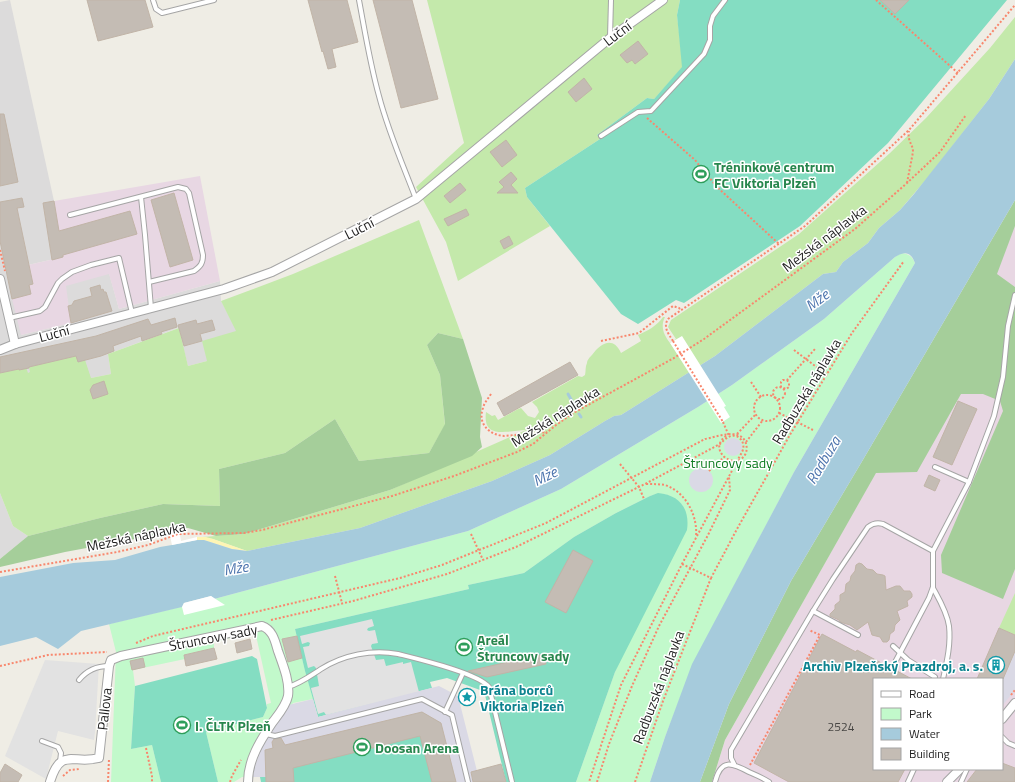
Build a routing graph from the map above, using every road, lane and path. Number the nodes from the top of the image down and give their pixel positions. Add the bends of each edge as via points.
1 (153, 0) edge
2 (214, 0) edge
3 (360, 0) edge
4 (612, 0) edge
5 (662, 0) edge
6 (724, 0) edge
7 (876, 0) edge
8 (1015, 5) edge
9 (610, 38) junction
10 (958, 72) junction
11 (638, 112) junction
12 (966, 115) dead end
13 (909, 130) junction
14 (601, 136) dead end
15 (907, 183) junction
16 (141, 197) junction
17 (416, 199) junction
18 (70, 215) dead end
19 (780, 244) junction
20 (904, 261) dead end
21 (0, 279) edge
22 (149, 282) junction
23 (1015, 298) edge
24 (151, 308) junction
25 (681, 310) junction
26 (132, 313) junction
27 (9, 318) junction
28 (600, 341) dead end
29 (15, 344) junction
30 (815, 348) dead end
31 (0, 350) edge
32 (794, 350) dead end
33 (806, 359) junction
34 (827, 375) junction
35 (787, 380) junction
36 (750, 382) dead end
37 (782, 388) junction
38 (491, 394) dead end
39 (761, 397) junction
40 (775, 398) junction
41 (778, 413) junction
42 (756, 414) junction
43 (763, 420) junction
44 (797, 422) junction
45 (813, 430) dead end
46 (547, 432) junction
47 (737, 434) junction
48 (729, 436) junction
49 (746, 442) junction
50 (720, 444) junction
51 (724, 457) junction
52 (738, 460) junction
53 (620, 464) dead end
54 (935, 467) dead end
55 (709, 471) dead end
56 (729, 476) junction
57 (631, 478) junction
58 (970, 482) junction
59 (645, 484) junction
60 (639, 487) junction
61 (644, 499) dead end
62 (472, 534) dead end
63 (696, 538) junction
64 (479, 550) junction
65 (933, 551) junction
66 (483, 560) junction
67 (682, 564) junction
68 (690, 568) junction
69 (0, 572) edge
70 (335, 576) dead end
71 (711, 578) junction
72 (933, 587) junction
73 (339, 592) junction
74 (342, 603) junction
75 (813, 611) junction
76 (269, 621) dead end
77 (804, 627) junction
78 (858, 635) dead end
79 (133, 644) dead end
80 (893, 646) dead end
81 (900, 652) junction
82 (111, 659) junction
83 (0, 666) edge
84 (892, 668) dead end
85 (463, 673) junction
86 (934, 678) edge
87 (943, 678) edge
88 (79, 680) dead end
89 (288, 688) junction
90 (1015, 703) edge
91 (445, 712) junction
92 (1003, 718) edge
93 (265, 734) junction
94 (1003, 738) edge
95 (42, 740) dead end
96 (1015, 746) edge
97 (146, 748) dead end
98 (243, 757) dead end
99 (96, 759) junction
100 (60, 762) junction
101 (734, 764) junction
102 (747, 770) junction
103 (914, 770) edge
104 (959, 770) edge
105 (967, 770) edge
106 (50, 782) edge
107 (59, 782) edge
108 (152, 782) edge
109 (230, 782) edge
110 (248, 782) edge
111 (468, 782) edge
112 (512, 782) edge
113 (589, 782) edge
114 (597, 782) edge
115 (635, 782) edge
116 (715, 782) edge
117 (769, 782) edge
118 (908, 782) edge
119 (947, 782) edge
120 (962, 782) edge

1 - 2 lane via 156,9 162,13
3 - 17 lane via 379,97
4 - 9 lane
5 - 9 street, Luční
6 - 11 lane via 713,16 710,40 704,54 651,112
7 - 10 path
8 - 10 path
9 - 17 street, Luční
10 - 13 path
11 - 14 lane
11 - 19 path via 695,160 717,187
12 - 15 path, Mežská náplavka via 940,152
13 - 15 path via 908,138 913,152
13 - 19 path via 805,226
15 - 46 path, Mežská náplavka via 855,229 704,339 576,412
16 - 18 lane
16 - 22 lane
16 - 22 lane via 178,187 186,189 203,255 200,267 194,271
17 - 24 street, Luční via 272,272 224,289
19 - 25 path
20 - 34 path, Radbuzská náplavka via 852,333
21 - 27 street
22 - 24 lane
23 - 58 lane via 994,416
24 - 26 street, Luční
25 - 28 path via 673,306 639,333
25 - 48 path, bridge via 666,321 666,329
26 - 27 lane via 119,258 72,272 58,283 45,307 40,311
26 - 29 street, Luční
27 - 29 street
29 - 31 street, Luční
30 - 33 path
32 - 33 path
33 - 34 path
33 - 35 path
34 - 44 path, Radbuzská náplavka
35 - 37 path via 781,382
35 - 37 path via 789,387
36 - 39 path
37 - 40 path via 774,389
37 - 40 path via 784,396
38 - 46 path via 482,409 483,422 491,433 504,436
39 - 40 path via 769,395
39 - 42 path via 755,403
40 - 41 path via 780,406
41 - 43 path via 771,420
41 - 44 path
42 - 43 path
42 - 47 path
43 - 49 path
44 - 45 path
44 - 71 path, Radbuzská náplavka
46 - 69 path, Mežská náplavka via 533,444 517,452 454,476 392,496 262,530 244,533 178,534 148,545 117,552
47 - 48 path
47 - 49 path
48 - 50 path via 724,437
48 - 52 path via 738,437 743,442 744,449
48 - 57 path via 705,439
49 - 52 path via 745,455
50 - 51 path
50 - 59 path
51 - 52 path
51 - 55 path
52 - 56 path
53 - 57 path
54 - 58 lane
56 - 63 path
56 - 68 path via 730,490
57 - 60 path
57 - 64 path via 546,523
58 - 65 lane
59 - 60 path
59 - 63 path via 665,485 684,497 694,518
60 - 61 path
60 - 66 path via 516,547
62 - 64 path
63 - 67 path
64 - 66 path
64 - 73 path via 400,578
65 - 72 lane
65 - 75 lane via 883,524 871,524
66 - 74 path via 447,574
67 - 68 path
67 - 113 path via 622,684
68 - 71 path
68 - 114 path via 659,626 632,686
70 - 73 path
71 - 115 path, Radbuzská náplavka via 663,701
72 - 81 lane
72 - 87 lane via 949,624 950,643
73 - 74 path
73 - 79 path via 153,636
74 - 76 path
75 - 77 lane
75 - 78 lane
77 - 101 lane via 732,750
77 - 102 path via 820,635
80 - 81 lane
81 - 84 lane
81 - 86 lane
82 - 83 path via 48,655
82 - 88 lane via 90,670
82 - 89 street, Štruncovy sady via 262,626 270,631 274,638
82 - 99 street, Pallova
85 - 89 lane via 390,652 369,652 344,658
85 - 91 lane
85 - 112 lane via 486,683 489,688
89 - 93 street, Štruncovy sady via 288,698
90 - 92 street
91 - 93 lane via 422,699 275,736
91 - 111 lane via 452,715
93 - 110 street, Štruncovy sady via 249,766
94 - 96 lane
95 - 100 lane via 58,747
97 - 108 path
98 - 109 path
99 - 100 street via 69,758
99 - 107 path via 79,770 70,770
100 - 106 street
101 - 102 lane
101 - 116 lane via 721,769
102 - 117 lane
103 - 118 lane
104 - 119 street
105 - 120 lane

